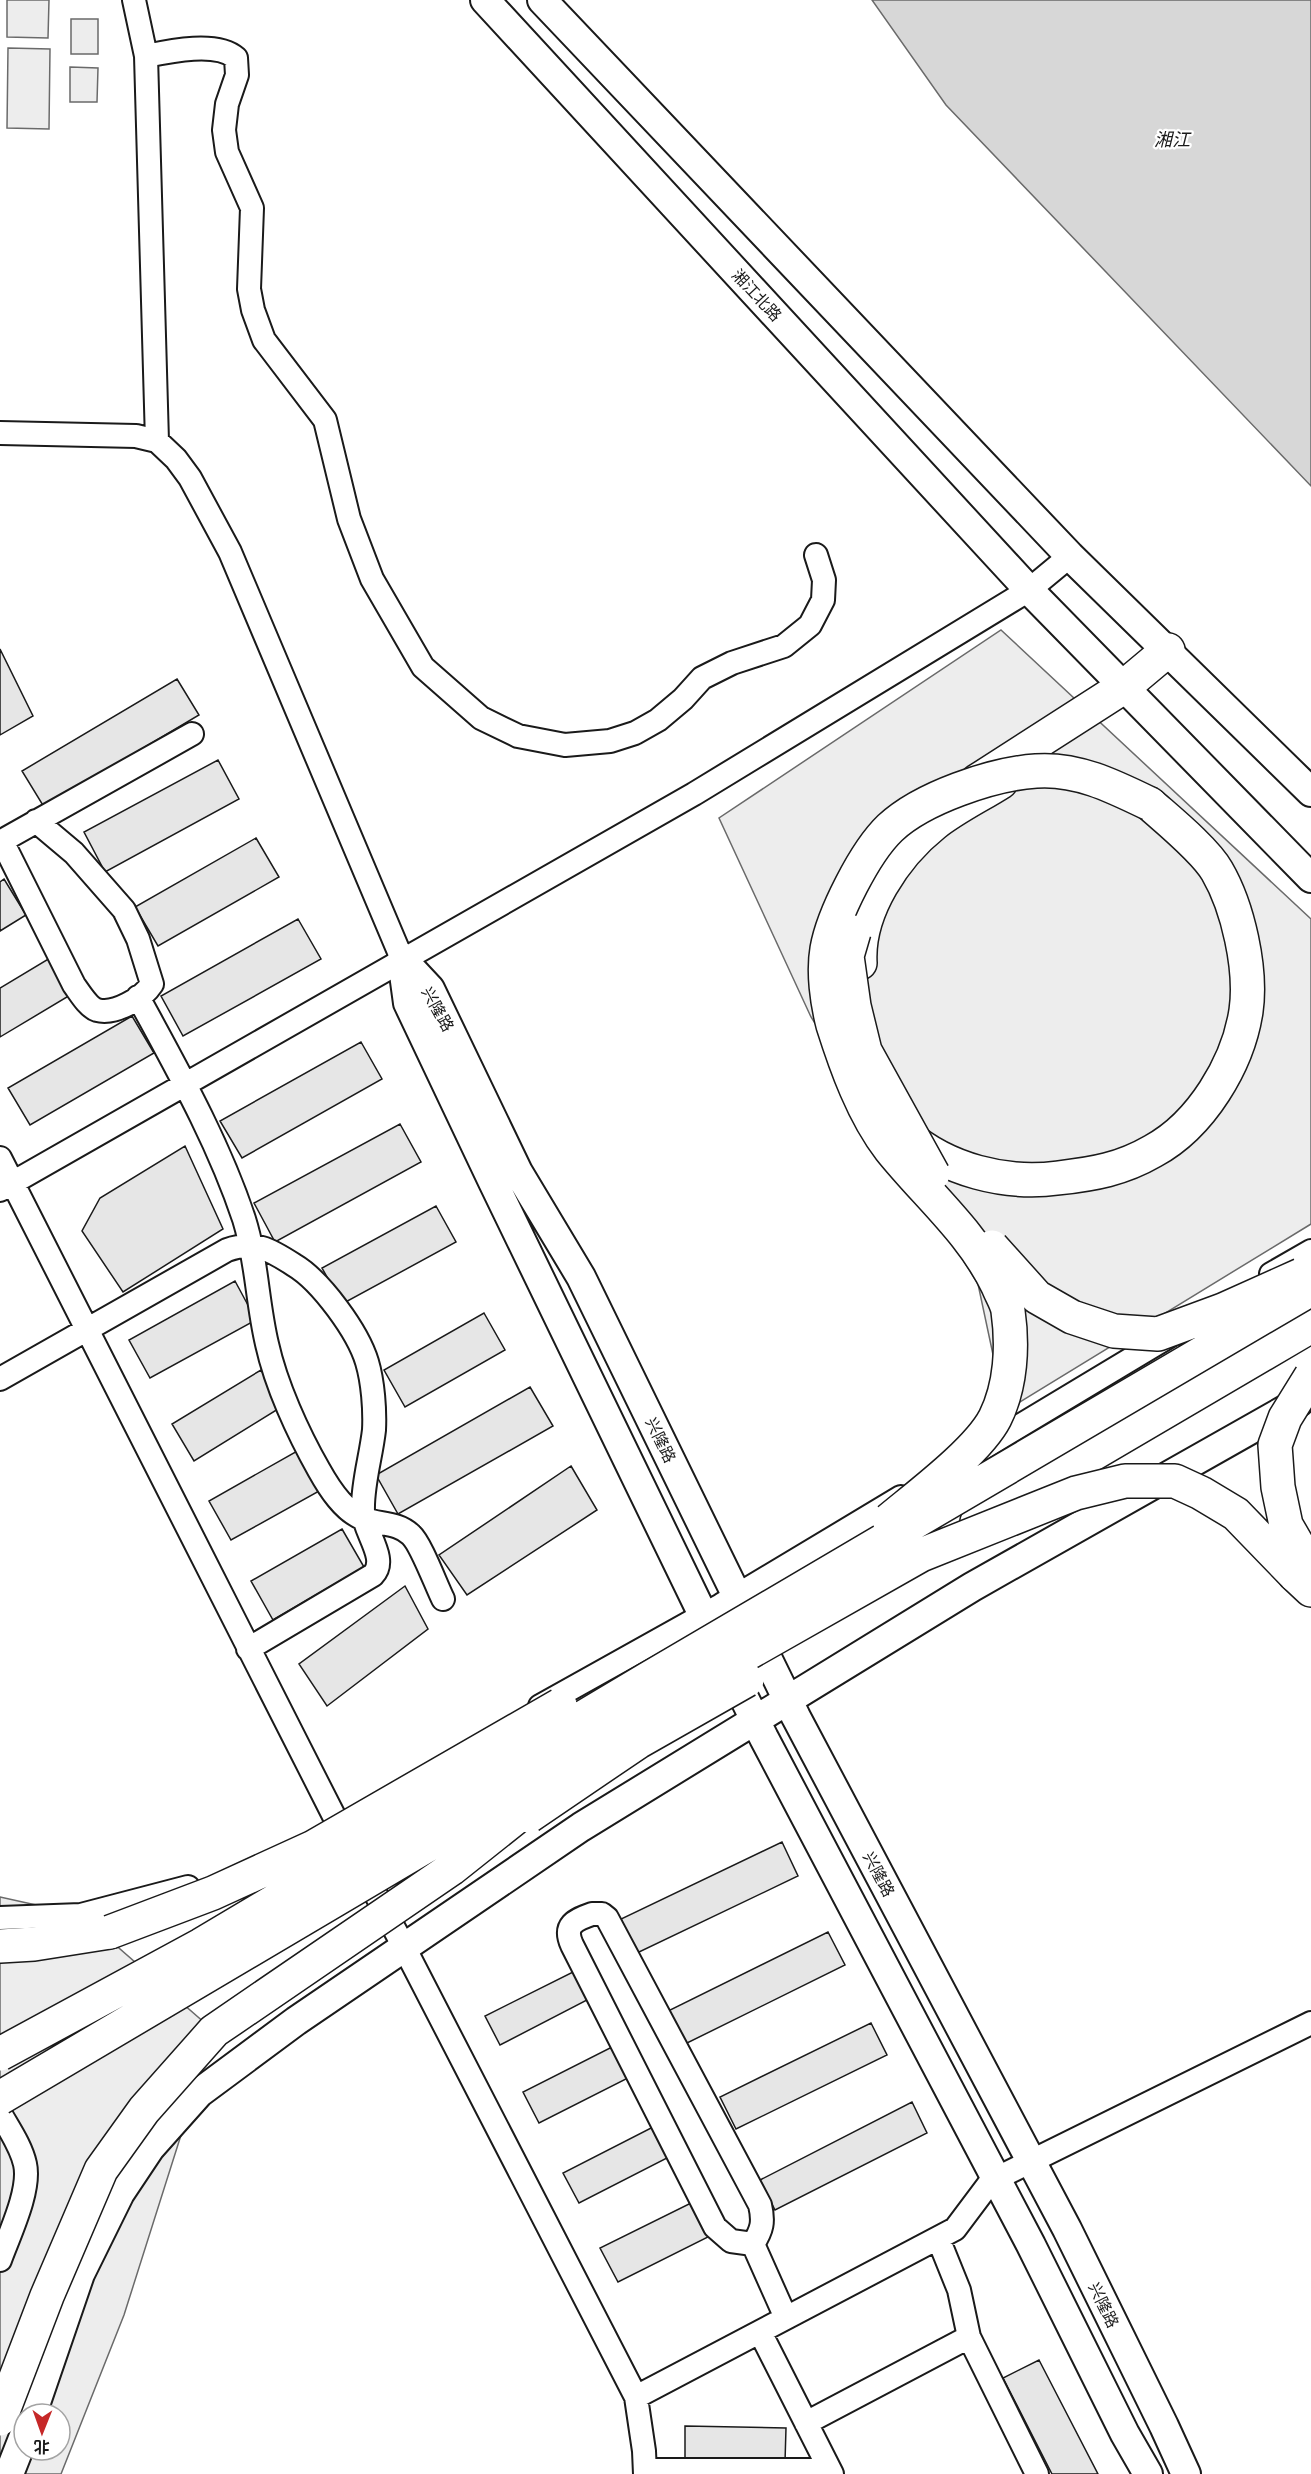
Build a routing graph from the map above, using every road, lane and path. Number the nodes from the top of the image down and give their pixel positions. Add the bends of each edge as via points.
1 (134, 0) edge
2 (485, 0) edge
3 (542, 0) edge
4 (147, 56) junction
5 (0, 433) edge
6 (157, 441) junction
7 (816, 555) dead end
8 (1070, 556) junction
9 (1029, 590) junction
10 (1173, 655) junction
11 (1133, 694) junction
12 (192, 734) dead end
13 (1311, 792) edge
14 (926, 821) junction
15 (36, 822) junction
16 (1, 842) edge
17 (1311, 878) edge
18 (402, 959) junction
19 (138, 998) junction
20 (185, 1083) junction
21 (0, 1158) edge
22 (6, 1186) edge
23 (251, 1245) junction
24 (1311, 1251) edge
25 (1311, 1271) edge
26 (1311, 1289) edge
27 (1311, 1326) edge
28 (88, 1329) junction
29 (1311, 1376) edge
30 (0, 1379) edge
31 (1311, 1395) edge
32 (1043, 1506) junction
33 (905, 1507) junction
34 (363, 1519) junction
35 (921, 1555) junction
36 (1311, 1568) edge
37 (810, 1584) junction
38 (1311, 1590) edge
39 (737, 1595) junction
40 (443, 1599) dead end
41 (703, 1615) junction
42 (248, 1649) junction
43 (653, 1691) junction
44 (788, 1700) junction
45 (755, 1720) junction
46 (335, 1818) junction
47 (310, 1849) junction
48 (451, 1869) junction
49 (0, 1918) edge
50 (0, 1946) edge
51 (404, 1947) junction
52 (1311, 2023) edge
53 (0, 2054) edge
54 (0, 2098) edge
55 (0, 2113) edge
56 (1031, 2162) junction
57 (994, 2180) junction
58 (938, 2238) junction
59 (753, 2244) junction
60 (0, 2260) edge
61 (786, 2318) junction
62 (760, 2331) junction
63 (969, 2337) junction
64 (636, 2397) junction
65 (36, 2402) edge
66 (0, 2419) edge
67 (806, 2423) junction
68 (645, 2472) edge
69 (831, 2472) edge
70 (1037, 2474) edge
71 (1148, 2474) edge
72 (1186, 2474) edge

1 - 4 street
2 - 9 main road, 湘江北路
3 - 8 main road
4 - 6 street
4 - 7 street via 178,50 213,50 236,58 237,75 227,104 224,130 227,152 252,208 249,289 264,340 325,420 349,519 372,579 423,667 481,718 518,736 565,745 610,741 635,733 658,720 702,678 732,663 784,646 810,625 823,600 824,580
5 - 6 street via 97,434
6 - 18 street via 190,478 230,552
8 - 9 street
8 - 10 main road
9 - 11 main road, 湘江北路
9 - 18 street via 694,794
10 - 11 highway
10 - 13 main road
11 - 14 highway
11 - 17 main road, 湘江北路
12 - 15 street
14 - 25 highway, bridge via 909,846 886,879 866,917 859,957 862,1015 871,1055 892,1092 920,1120 970,1152 995,1162 1037,1169 1088,1165 1126,1150 1166,1125 1196,1097 1220,1061 1231,1023 1236,974 1232,950 1214,891 1193,860 1139,812 1085,790 1033,787 981,796 931,819 902,842 878,872 862,903 847,956 865,1051 929,1169 1013,1272 1037,1297 1072,1317 1114,1331 1158,1334
14 - 33 highway, bridge via 883,853 863,880 836,955 840,1008 849,1044 884,1106 907,1136 954,1164 994,1177 1036,1181 1102,1173 1155,1151 1197,1114 1216,1086 1234,1053 1246,1011 1246,969 1238,926 1216,869 1150,804 1106,782 1073,773 1037,771 1002,775 965,786 926,804 890,828 856,874 827,949 826,988 833,1023 863,1104 889,1147 987,1264 1008,1308 1010,1370 995,1418 975,1446
15 - 16 street
15 - 19 street via 74,852 124,910 152,984
16 - 19 street via 74,985 87,1001 96,1010 111,1010
18 - 20 street
18 - 39 main road, 兴隆路 via 430,988 518,1172 581,1277
18 - 41 main road, 兴隆路 via 408,1002
19 - 20 street
20 - 22 street
20 - 23 street via 227,1176
21 - 22 street
22 - 28 street
23 - 28 street via 227,1250
23 - 34 street via 257,1296 276,1378 319,1470 338,1498
23 - 34 street via 267,1249 305,1272 357,1339 367,1363 374,1428
24 - 39 street
26 - 37 highway, bridge
27 - 35 highway, bridge
28 - 30 street
28 - 42 street
29 - 36 highway, bridge via 1285,1418 1275,1445 1286,1525
31 - 44 main road via 972,1587
32 - 35 highway, bridge
32 - 38 highway, bridge via 1125,1480 1175,1481 1236,1514
32 - 48 highway, bridge via 638,1742
33 - 37 highway, bridge
33 - 47 highway, bridge
34 - 40 street via 395,1525 413,1537
34 - 42 street via 376,1550 377,1571
35 - 43 highway, bridge
37 - 43 highway, bridge
39 - 41 street
39 - 44 main road, 兴隆路
41 - 45 main road, 兴隆路
41 - 46 street
42 - 46 street
43 - 47 highway, bridge
43 - 48 highway, bridge
43 - 53 highway, bridge
43 - 54 highway, bridge via 465,1823
44 - 45 main road
44 - 56 main road, 兴隆路
45 - 51 main road via 581,1827
45 - 57 main road, 兴隆路
46 - 49 street via 179,1891 81,1915
46 - 51 street
47 - 50 highway, bridge via 213,1893 110,1932
48 - 66 highway, bridge via 214,2031 144,2110 101,2170 46,2296
51 - 64 street
51 - 65 main road via 199,2093 150,2148 120,2193 80,2274
52 - 56 street
55 - 60 street via 19,2147 26,2173 25,2187
56 - 57 street
56 - 72 main road, 兴隆路
57 - 58 street via 955,2229
57 - 71 main road, 兴隆路
58 - 61 street
58 - 63 street via 959,2290
59 - 59 street via 764,2219 760,2205 607,1918 602,1914 578,1918 569,1927 568,1936 715,2227 731,2241
59 - 61 street
61 - 62 street
62 - 64 street
62 - 67 street
63 - 67 street
63 - 70 street
64 - 68 street
67 - 69 street
68 - 69 street

